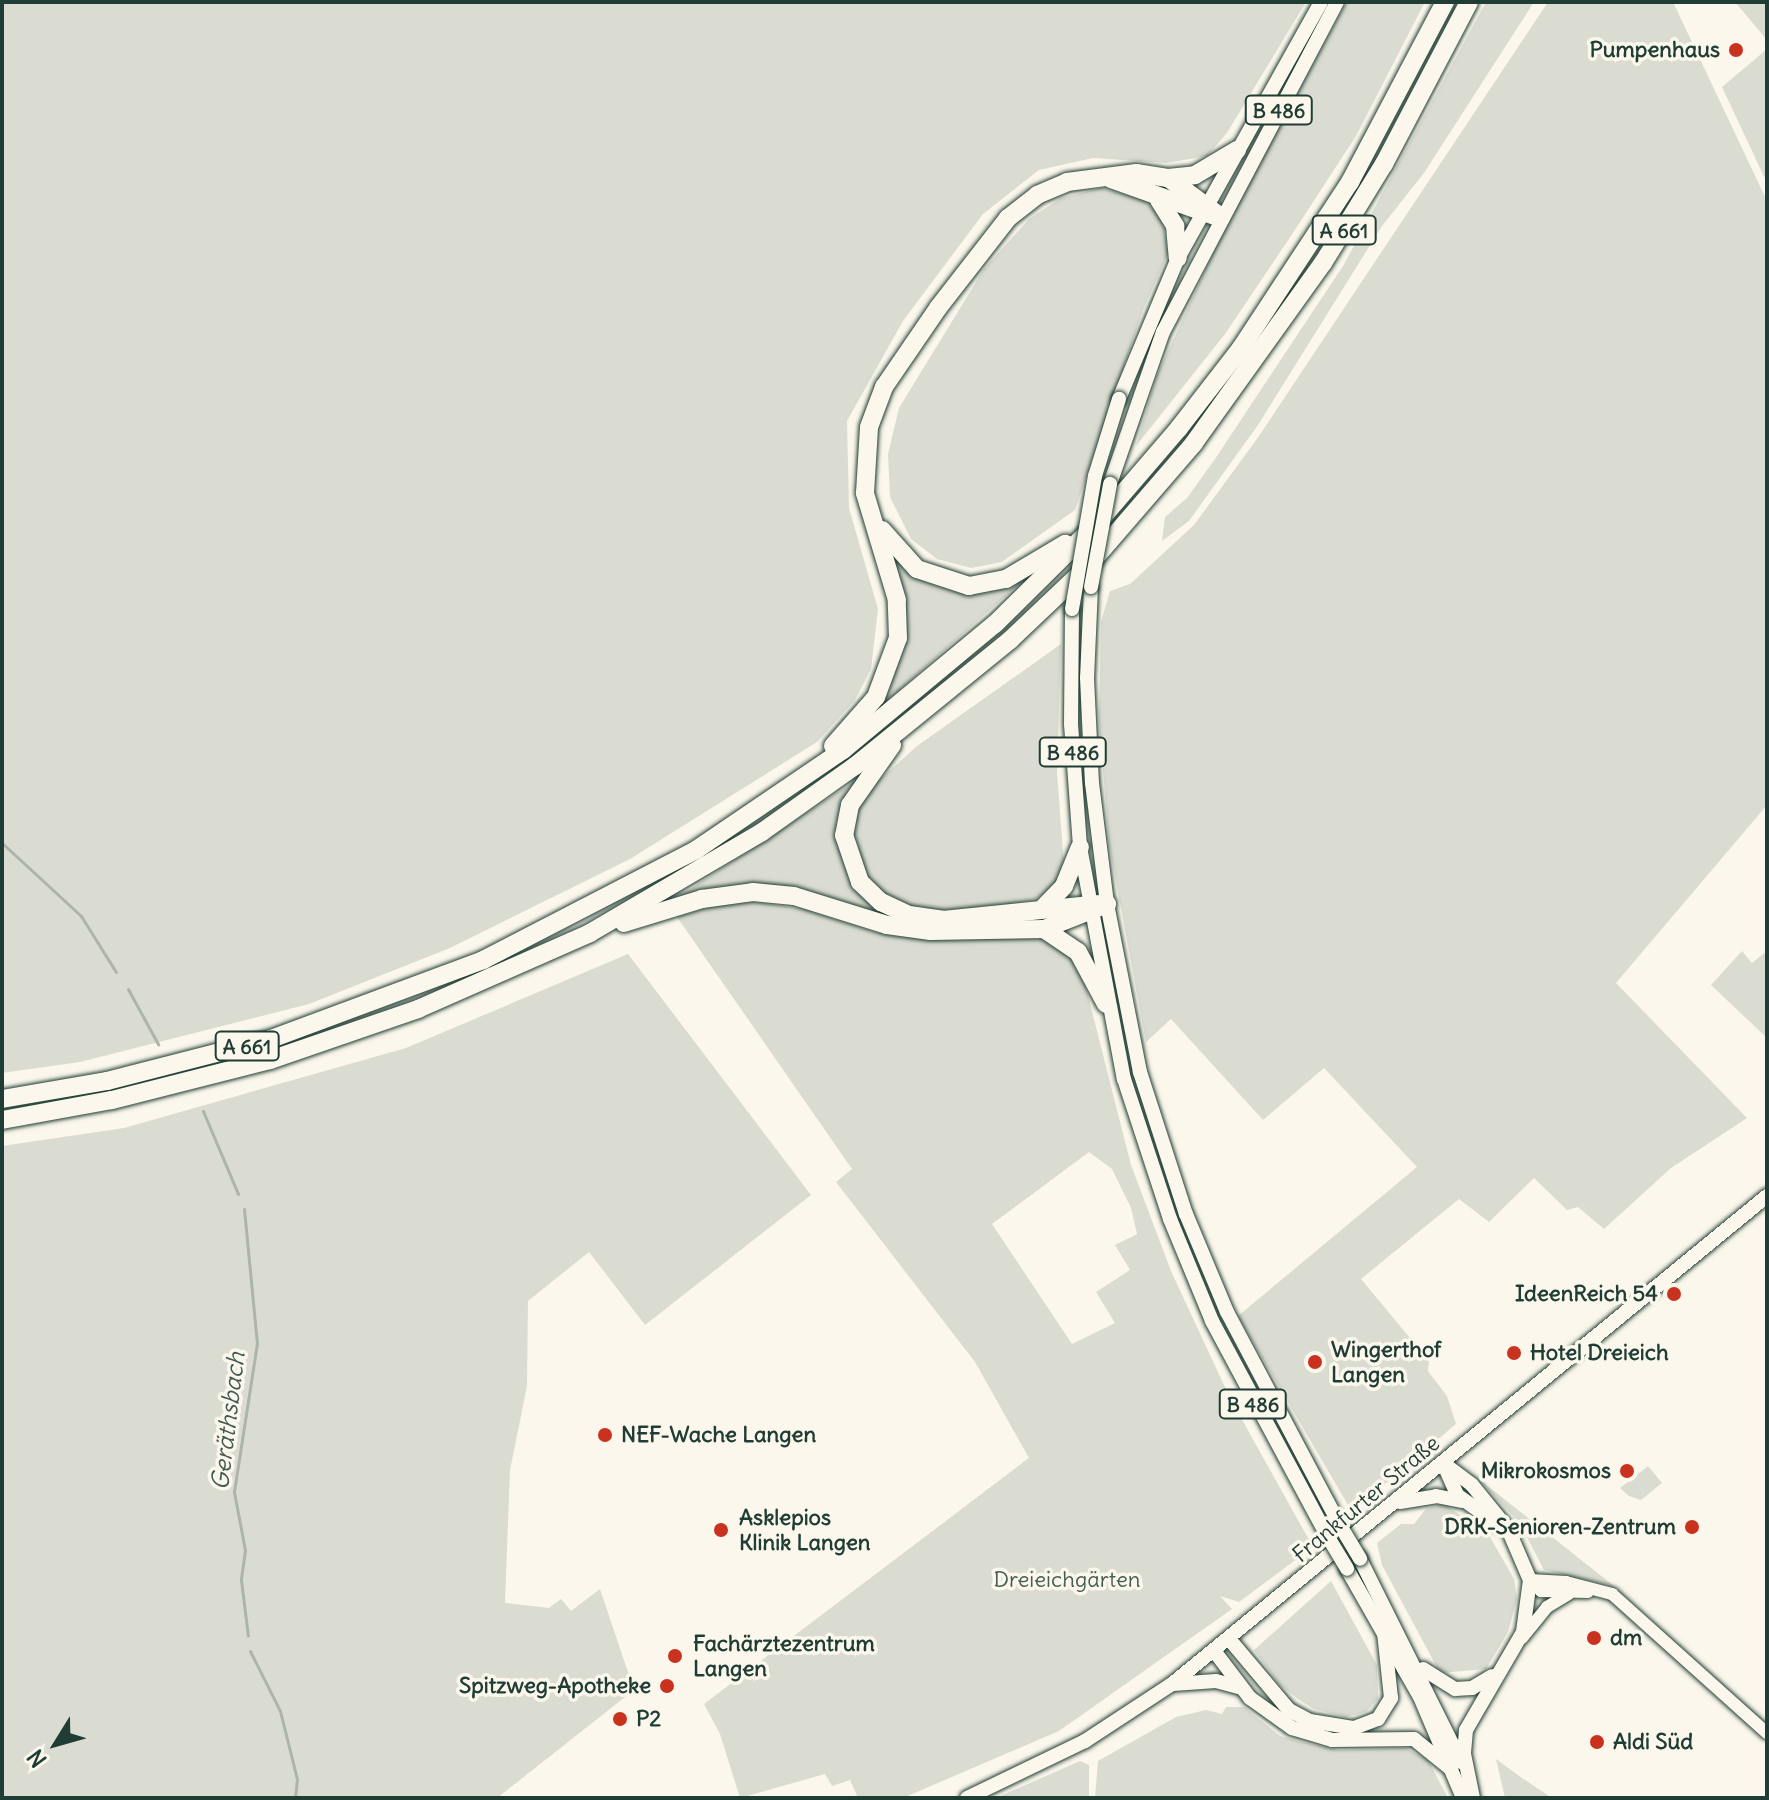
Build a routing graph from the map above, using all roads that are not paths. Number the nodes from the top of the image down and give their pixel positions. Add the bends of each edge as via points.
1 (1321, 2) edge
2 (1337, 2) edge
3 (1445, 2) edge
4 (1469, 2) edge
5 (1237, 150) junction
6 (1100, 176) junction
7 (1168, 178) junction
8 (1159, 200) junction
9 (1210, 212) junction
10 (1178, 258) junction
11 (865, 493) junction
12 (1100, 520) junction
13 (906, 727) junction
14 (799, 782) junction
15 (1080, 847) junction
16 (1107, 904) junction
17 (1088, 908) junction
18 (1040, 910) junction
19 (1044, 929) junction
20 (590, 933) junction
21 (1106, 1004) junction
22 (2, 1099) edge
23 (2, 1120) edge
24 (1767, 1196) edge
25 (1470, 1440) junction
26 (1443, 1463) junction
27 (1472, 1485) junction
28 (1396, 1503) junction
29 (1466, 1503) junction
30 (1515, 1541) junction
31 (1530, 1580) junction
32 (1573, 1592) junction
33 (1607, 1593) junction
34 (1384, 1633) junction
35 (1230, 1640) junction
36 (1406, 1642) junction
37 (1517, 1644) junction
38 (1215, 1652) junction
39 (1501, 1669) junction
40 (1172, 1684) junction
41 (1240, 1687) junction
42 (1767, 1733) edge
43 (1451, 1769) junction
44 (1467, 1777) junction
45 (967, 1798) edge
46 (1463, 1798) edge
47 (1473, 1798) edge

1 - 5 main road, B 486
2 - 9 main road, B 486
3 - 12 highway, A 661 via 1370,150 1307,251 1188,417
4 - 13 highway, A 661 via 1384,164 1323,263 1194,443 1088,566
5 - 7 highway via 1195,175
5 - 9 main road, B 486
6 - 7 highway
6 - 8 highway
6 - 11 highway via 1037,195 987,241 880,394 866,439
7 - 9 highway
8 - 9 highway
8 - 10 highway via 1175,226
9 - 10 main road, B 486
9 - 16 main road, B 486, bridge via 1134,404 1100,527 1088,641 1089,742
10 - 15 main road, B 486, bridge via 1119,399 1077,565 1070,657
11 - 12 highway via 880,527 905,561 958,585 1006,579
11 - 14 highway via 897,600 895,657 876,697
12 - 14 highway, A 661 via 947,667
13 - 18 highway via 850,805 844,835 860,882 889,907 924,918 989,919
13 - 20 highway, A 661 via 762,832
14 - 22 highway, A 661 via 639,883 409,991 183,1063
15 - 17 main road, B 486
15 - 18 highway via 1064,886
16 - 17 highway
16 - 36 main road, B 486, bridge via 1140,1072 1186,1214 1251,1363
17 - 18 highway
17 - 19 highway
17 - 21 main road, B 486
19 - 20 highway, A 661 via 905,928 762,892 683,905
19 - 21 highway via 1078,952
20 - 23 highway, A 661 via 418,1009 305,1050 112,1100
21 - 34 main road, B 486, bridge via 1124,1079 1188,1266 1238,1377
24 - 25 main road, Frankfurter Straße
25 - 26 main road, Frankfurter Straße
25 - 27 main road via 1465,1467
26 - 27 main road, B 486
26 - 28 main road, Frankfurter Straße
26 - 29 main road via 1449,1484
27 - 30 main road, B 486
28 - 29 main road via 1436,1496
28 - 35 main road, Frankfurter Straße
29 - 30 main road
30 - 31 main road, B 486
31 - 32 street via 1541,1591
31 - 33 street
31 - 37 main road, B 486 via 1530,1606
32 - 33 street
32 - 37 street via 1547,1607
33 - 42 street via 1639,1614
34 - 35 main road via 1391,1698 1378,1719 1354,1728 1310,1721 1289,1710
34 - 43 main road, B 486
35 - 38 main road, Frankfurter Straße
36 - 39 main road via 1432,1679 1455,1689 1480,1685
36 - 44 main road, B 486
37 - 39 main road, B 486
38 - 40 main road, Frankfurter Straße
38 - 41 main road
39 - 44 main road, B 486 via 1469,1720 1464,1742
40 - 41 main road via 1216,1681
40 - 45 main road, Frankfurter Straße via 1085,1741
41 - 43 main road via 1292,1728 1332,1740 1414,1739
43 - 46 main road, B 486
44 - 47 main road, B 486

